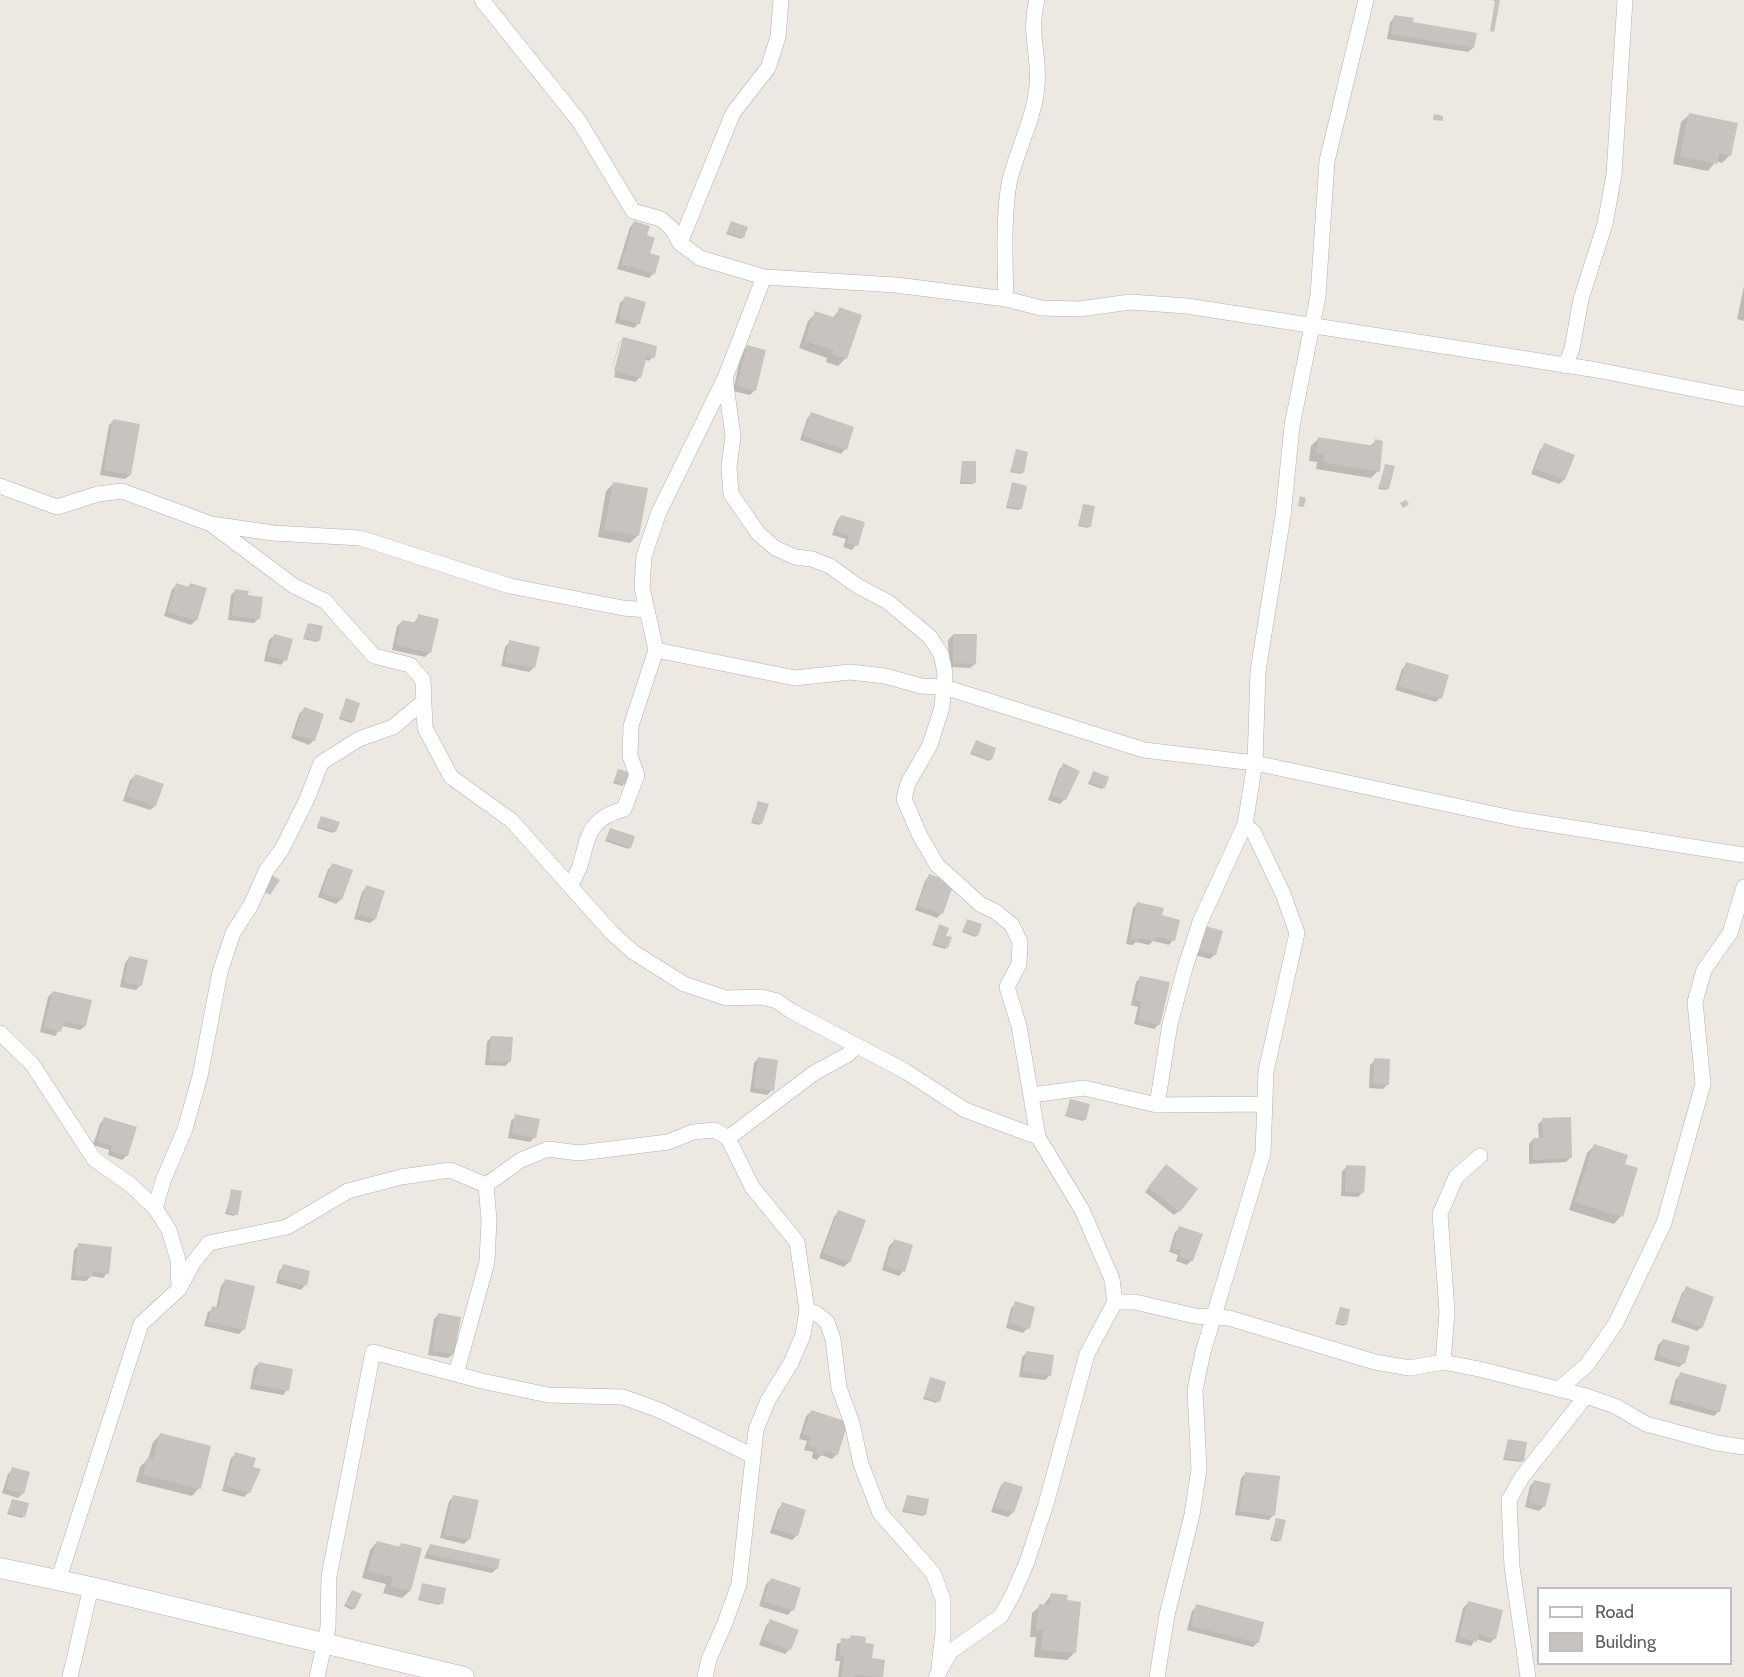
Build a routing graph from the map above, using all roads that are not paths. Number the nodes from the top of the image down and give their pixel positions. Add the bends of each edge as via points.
1 (482, 0) edge
2 (781, 0) edge
3 (1037, 0) edge
4 (1366, 0) edge
5 (1625, 0) edge
6 (680, 243) junction
7 (764, 277) junction
8 (1006, 299) junction
9 (1313, 325) junction
10 (1565, 366) junction
11 (725, 378) junction
12 (1744, 399) edge
13 (0, 486) edge
14 (212, 524) junction
15 (647, 610) junction
16 (656, 650) junction
17 (944, 687) junction
18 (422, 703) junction
19 (1255, 763) junction
20 (1245, 824) junction
21 (1744, 855) edge
22 (570, 885) junction
23 (1744, 887) edge
24 (0, 1033) edge
25 (857, 1046) junction
26 (1032, 1095) junction
27 (1263, 1104) junction
28 (1157, 1105) junction
29 (1038, 1137) junction
30 (728, 1138) junction
31 (1480, 1156) dead end
32 (486, 1185) junction
33 (155, 1208) junction
34 (179, 1288) junction
35 (1115, 1302) junction
36 (807, 1310) junction
37 (1213, 1317) junction
38 (1443, 1362) junction
39 (456, 1374) junction
40 (1560, 1388) junction
41 (1586, 1396) junction
42 (1744, 1447) edge
43 (753, 1456) junction
44 (0, 1568) edge
45 (58, 1581) junction
46 (91, 1587) junction
47 (326, 1644) junction
48 (937, 1673) edge
49 (70, 1677) edge
50 (318, 1677) edge
51 (464, 1677) edge
52 (705, 1677) edge
53 (1157, 1677) edge
54 (1528, 1677) edge

1 - 6 street via 579,121 633,211 661,219
2 - 6 street via 778,37 768,68 733,113
3 - 8 street via 1032,28 1038,60 1037,87 1030,123 1010,180
4 - 9 street via 1327,161
5 - 10 street via 1614,175 1605,224
6 - 7 street via 700,258
7 - 8 street via 896,285
7 - 11 street
8 - 9 street via 1041,308 1080,309 1130,302 1187,306
9 - 10 street
9 - 19 street via 1292,426 1283,516 1258,671
10 - 12 street
11 - 15 street via 659,512 644,556 642,588
11 - 17 street via 734,436 729,467 731,494 744,514 775,548 795,558 830,566 911,619 941,654
13 - 14 street via 57,507 122,491
14 - 15 street via 273,533 360,538 510,586
14 - 18 street via 294,586 325,602 374,656 410,665 423,680
15 - 16 street
16 - 17 street via 795,678 850,672
16 - 22 street via 631,726 630,756 637,775 624,809 607,814 586,837 576,878
17 - 19 street via 1144,750
17 - 26 street via 936,728 904,799 937,865 980,904 1012,925 1020,942 1019,964 1007,987
18 - 22 street via 425,728 451,777 511,820
18 - 33 street via 393,727 358,739 321,763 282,849 233,933 220,972 200,1076 185,1129
19 - 20 street
19 - 21 street via 1517,819
20 - 27 street via 1254,834 1283,894 1297,933 1266,1071
20 - 28 street via 1200,922 1170,1024
22 - 25 street via 633,952 684,984 726,998 761,997 777,1001
23 - 40 street via 1730,933 1704,970 1695,1002 1703,1084 1664,1223 1616,1323 1587,1365
24 - 33 street via 32,1064 94,1159
25 - 29 street via 965,1110
25 - 30 street
26 - 28 street via 1084,1088
26 - 29 street
27 - 28 street
27 - 37 street via 1263,1153
29 - 35 street via 1082,1210 1112,1279
30 - 32 street via 715,1130 693,1132 668,1142 579,1153 548,1149 521,1160
30 - 36 street via 752,1187 797,1242
31 - 38 street via 1456,1177 1440,1214 1447,1312
32 - 34 street via 450,1170 401,1177 348,1191 287,1227 209,1243
32 - 39 street via 487,1262
33 - 34 street via 169,1230 178,1260
34 - 45 street via 141,1324
35 - 37 street via 1135,1302
35 - 48 street via 1087,1354 1046,1504 1013,1594 1000,1616 951,1651
36 - 43 street via 803,1335 756,1430
36 - 48 street via 826,1322 833,1339 839,1388 880,1513 933,1573 943,1599
37 - 38 street via 1229,1318 1375,1362 1410,1368
37 - 53 street via 1195,1390 1199,1469 1192,1515 1167,1615
38 - 40 street
39 - 43 street via 548,1395 623,1397 659,1410
39 - 47 street via 373,1352 329,1576
40 - 41 street
41 - 42 street via 1615,1406 1646,1424
41 - 54 street via 1522,1477 1509,1500 1512,1567
43 - 52 street via 739,1584
44 - 45 street
45 - 46 street
46 - 47 street
46 - 49 street
47 - 50 street
47 - 51 street

